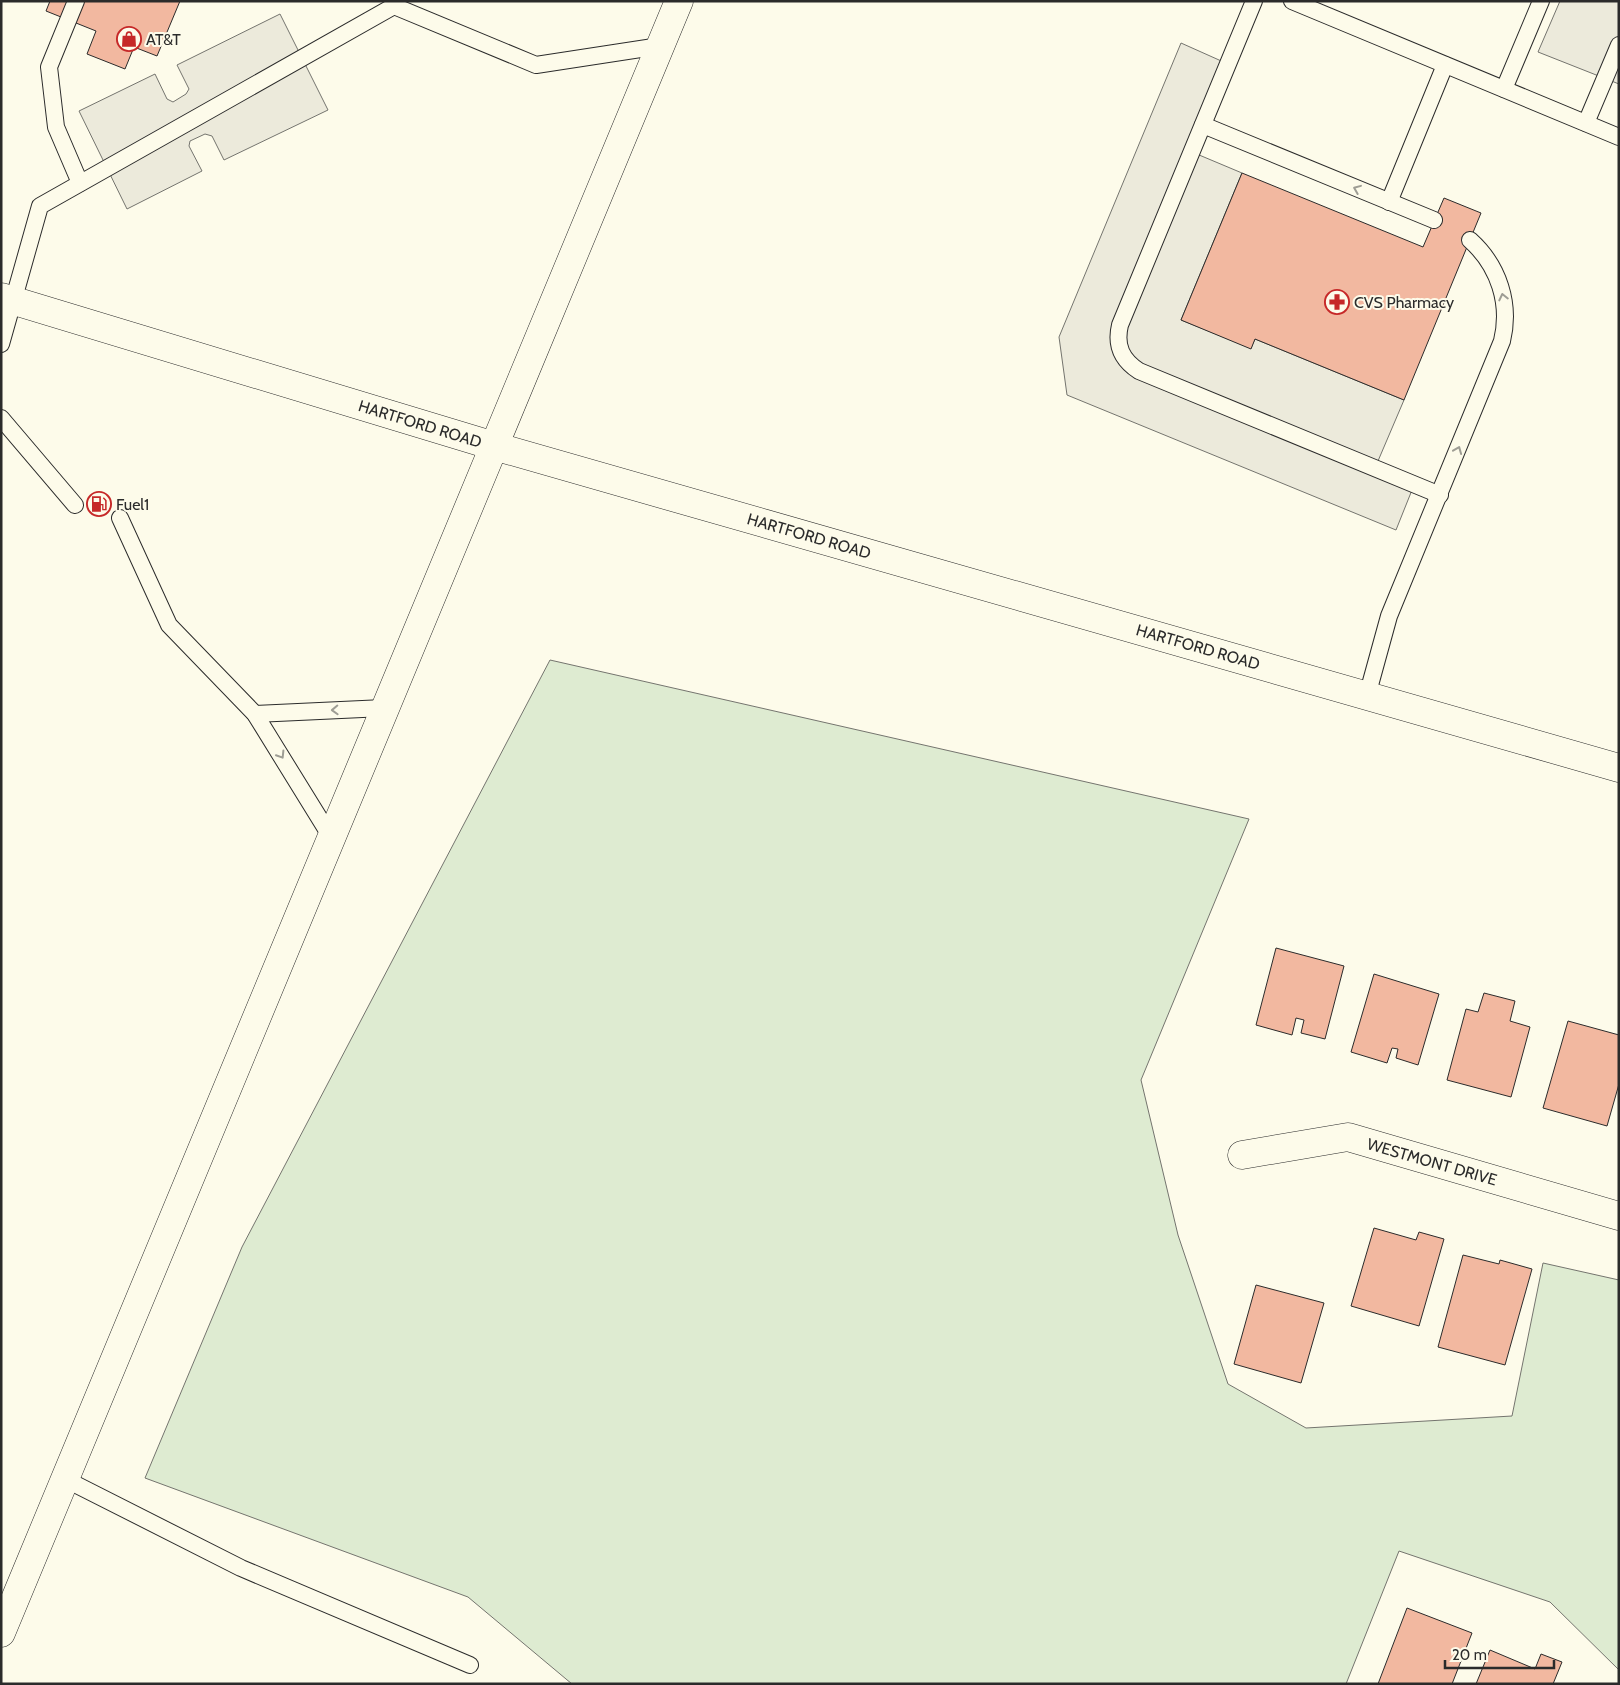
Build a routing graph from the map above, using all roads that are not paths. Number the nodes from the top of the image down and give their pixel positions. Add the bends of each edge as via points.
1 (76, 1) edge
2 (679, 1) edge
3 (1254, 1) edge
4 (1292, 1) edge
5 (1540, 1) edge
6 (389, 4) edge
7 (1619, 45) edge
8 (660, 46) junction
9 (1445, 65) junction
10 (1504, 89) junction
11 (1586, 123) junction
12 (1203, 125) junction
13 (1619, 137) edge
14 (80, 183) junction
15 (1389, 202) junction
16 (1434, 220) dead end
17 (1470, 240) dead end
18 (7, 299) edge
19 (1, 344) edge
20 (1, 418) edge
21 (494, 446) junction
22 (1440, 495) junction
23 (75, 504) dead end
24 (120, 518) dead end
25 (1367, 696) junction
26 (384, 708) junction
27 (255, 714) junction
28 (1619, 768) edge
29 (331, 837) junction
30 (1242, 1155) dead end
31 (1619, 1216) edge
32 (65, 1479) junction
33 (1, 1634) edge
34 (470, 1665) dead end

1 - 14 lane via 49,66 56,127
2 - 8 main road
3 - 12 lane
4 - 9 lane
5 - 10 lane
6 - 8 lane via 536,65
6 - 14 lane
7 - 11 lane
8 - 21 main road
9 - 10 lane
9 - 15 lane
10 - 11 lane
11 - 13 lane
15 -> 12 lane
12 - 22 lane via 1120,325 1118,336 1122,357 1139,371
14 - 18 lane via 40,206
15 - 16 lane
22 -> 17 lane via 1500,350 1504,333 1505,307 1496,274 1488,259
18 - 19 lane
18 - 21 main road, HARTFORD ROAD
20 - 23 lane
21 - 25 main road, HARTFORD ROAD
21 - 26 main road
22 - 25 lane via 1390,616
24 - 27 lane via 168,625
25 - 28 main road, HARTFORD ROAD
26 -> 27 lane
26 - 29 main road
27 -> 29 lane
29 - 32 main road
30 - 31 main road, WESTMONT DRIVE via 1348,1137
32 - 33 main road
32 - 34 lane via 241,1568

